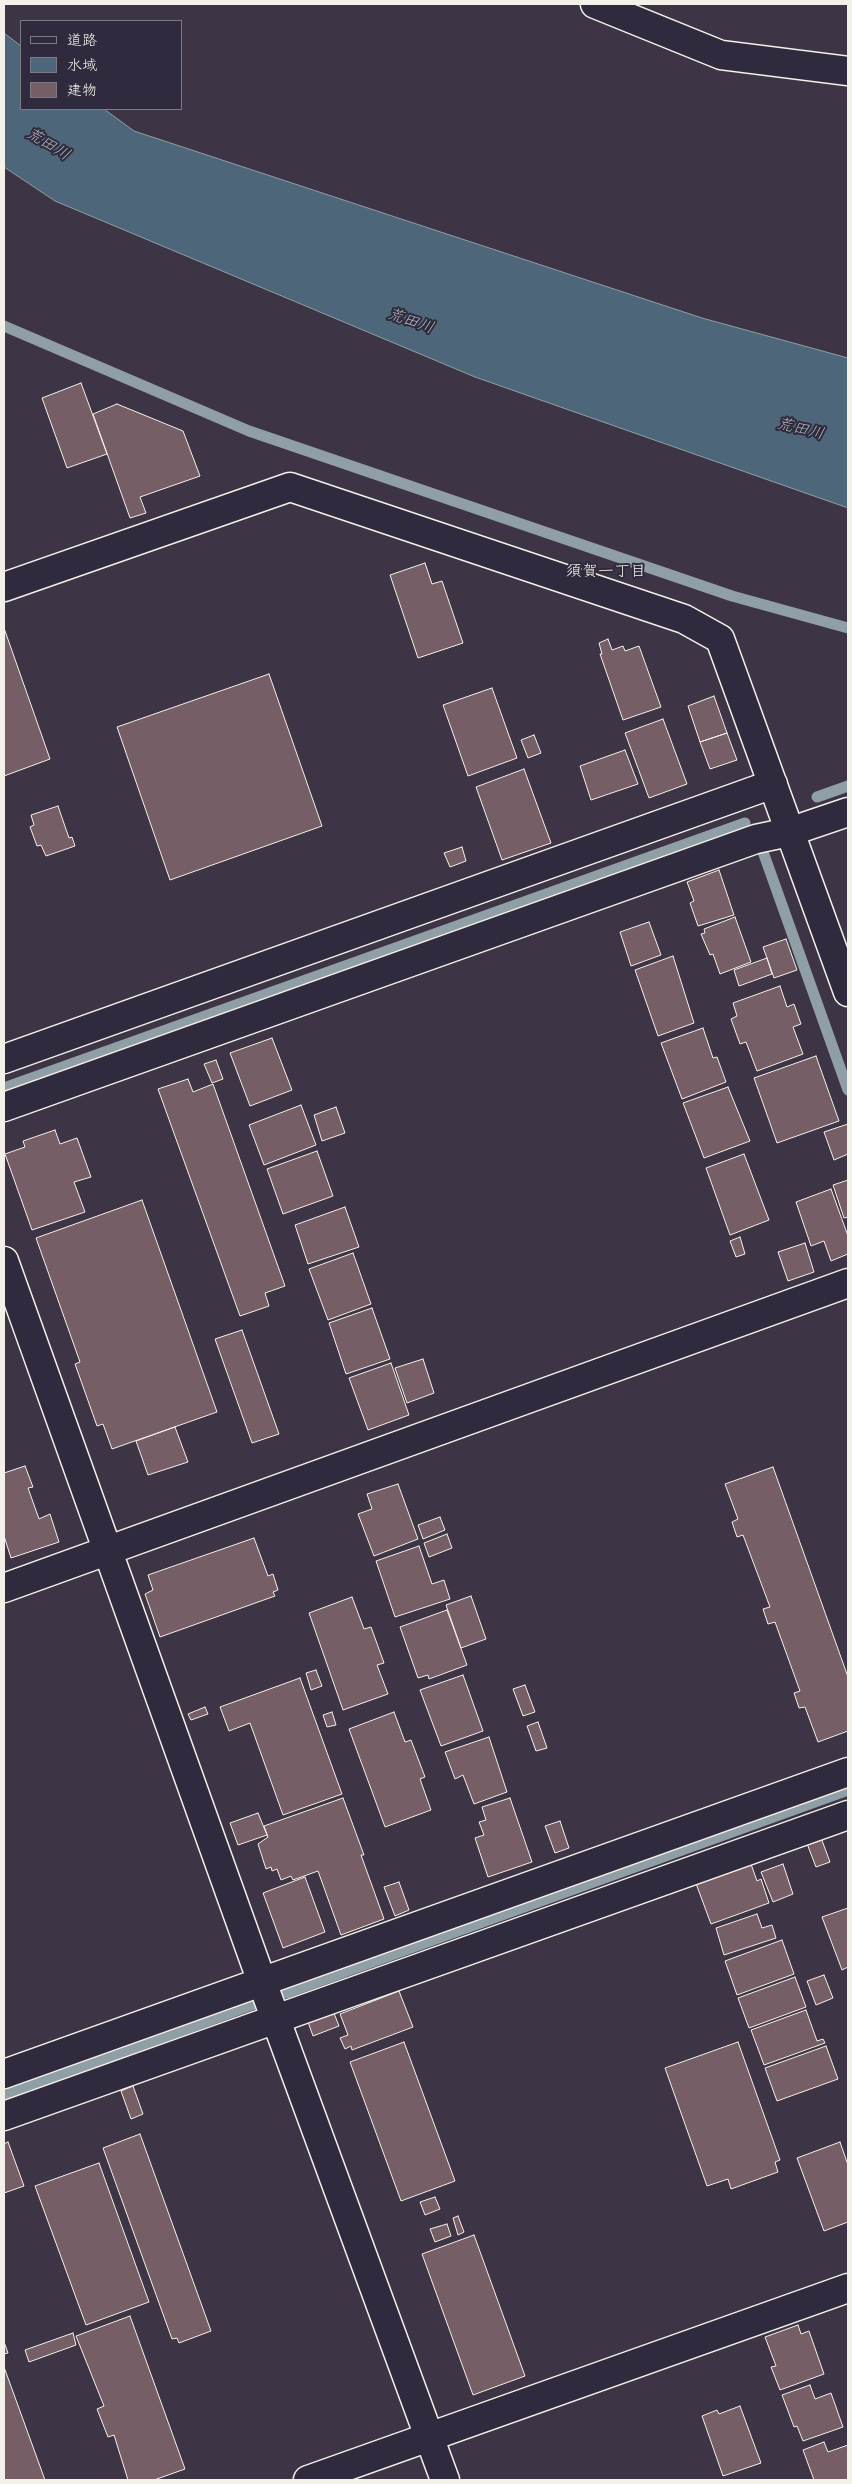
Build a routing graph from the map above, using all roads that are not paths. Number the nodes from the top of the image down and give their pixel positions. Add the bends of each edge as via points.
1 (595, 4) edge
2 (848, 71) edge
3 (4, 587) edge
4 (773, 784) junction
5 (848, 812) edge
6 (789, 832) junction
7 (848, 992) edge
8 (4, 1059) edge
9 (4, 1108) edge
10 (4, 1261) edge
11 (848, 1283) edge
12 (108, 1551) junction
13 (4, 1588) edge
14 (848, 1772) edge
15 (848, 1814) edge
16 (262, 1982) junction
17 (276, 2018) junction
18 (4, 2074) edge
19 (4, 2116) edge
20 (848, 2288) edge
21 (430, 2436) junction
22 (308, 2480) edge
23 (445, 2480) edge

1 - 2 street via 721,55
3 - 4 street via 290,487 684,619 720,639
4 - 6 street
4 - 8 street
5 - 6 street
6 - 7 street
6 - 9 street via 746,842
10 - 12 street
11 - 12 street
12 - 13 street
12 - 16 street
14 - 16 street
15 - 17 street
16 - 17 street
16 - 18 street
17 - 19 street
17 - 21 street
20 - 21 street
21 - 22 street
21 - 23 street

